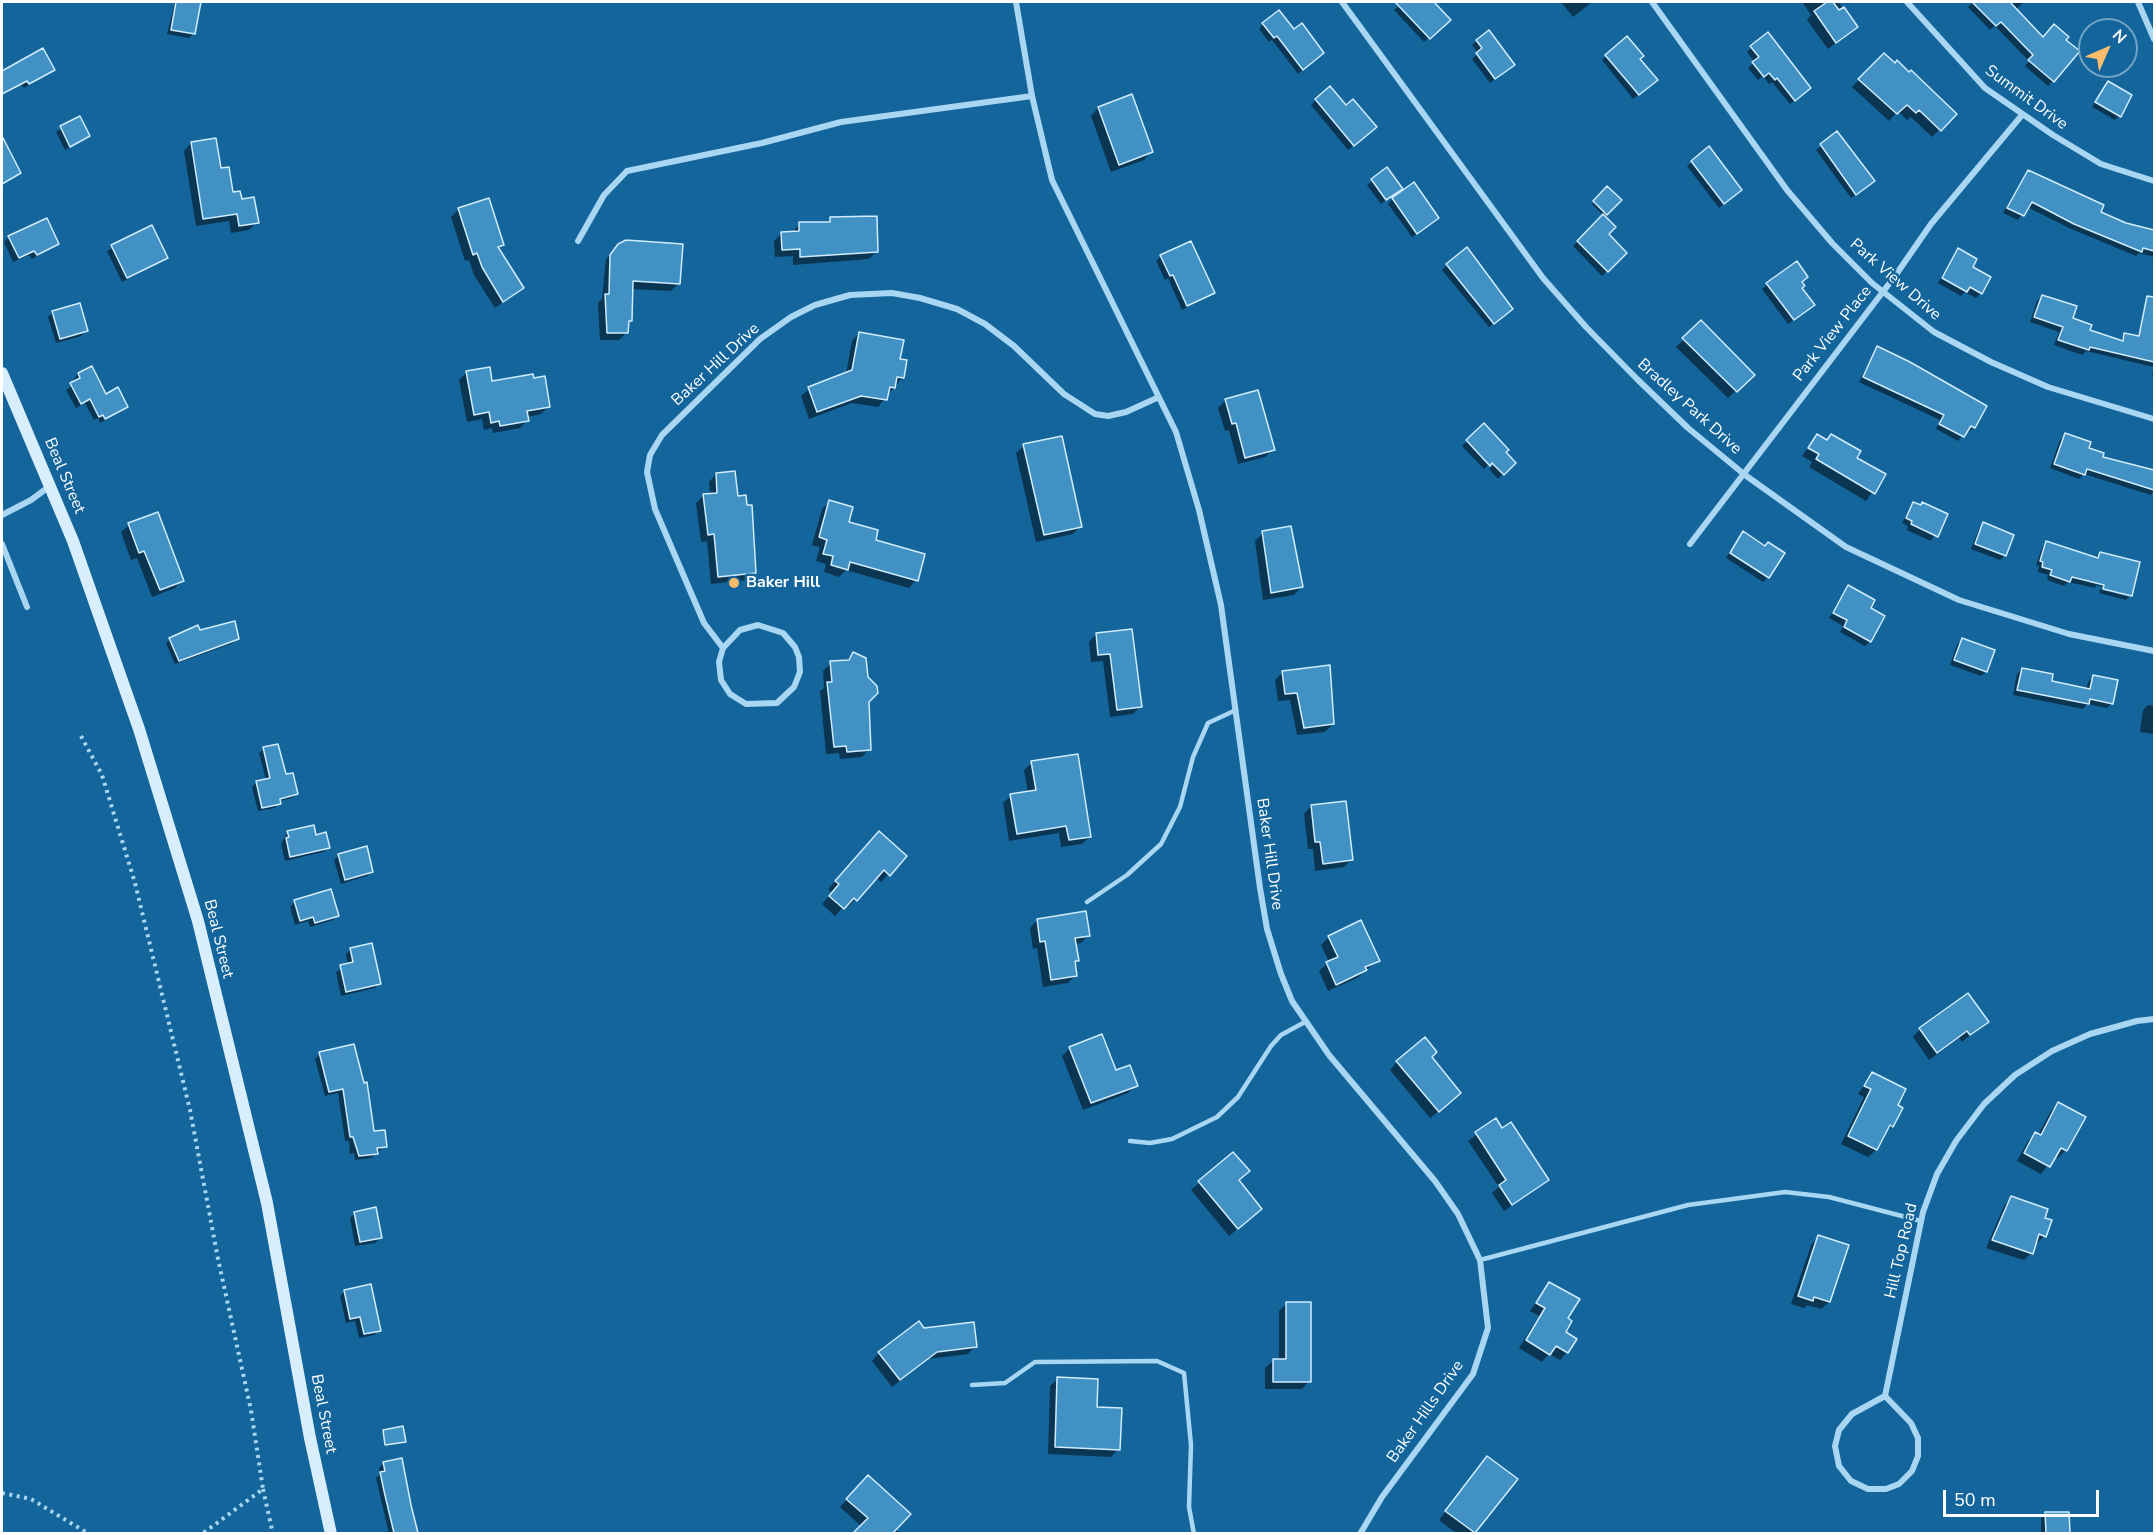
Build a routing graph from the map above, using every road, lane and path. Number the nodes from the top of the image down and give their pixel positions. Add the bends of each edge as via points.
1 (1016, 2) edge
2 (1342, 2) edge
3 (1652, 2) edge
4 (1907, 2) edge
5 (2138, 2) edge
6 (2154, 39) edge
7 (1032, 96) junction
8 (2022, 115) junction
9 (2154, 181) edge
10 (578, 241) dead end
11 (1883, 292) junction
12 (2, 373) edge
13 (1159, 397) junction
14 (2154, 419) edge
15 (1744, 475) junction
16 (50, 485) junction
17 (2, 515) edge
18 (2, 544) edge
19 (1690, 544) dead end
20 (27, 607) dead end
21 (723, 648) junction
22 (2154, 651) edge
23 (1236, 710) junction
24 (81, 736) dead end
25 (1087, 902) dead end
26 (2154, 1019) edge
27 (1305, 1022) junction
28 (1130, 1141) dead end
29 (1921, 1221) junction
30 (1480, 1260) junction
31 (972, 1385) dead end
32 (1885, 1396) junction
33 (263, 1490) junction
34 (2, 1493) edge
35 (89, 1533) edge
36 (202, 1533) edge
37 (273, 1533) edge
38 (331, 1533) edge
39 (1194, 1533) edge
40 (1360, 1533) edge

1 - 7 street, Baker Hill Drive
2 - 15 street, Bradley Park Drive via 1543,278 1637,379
3 - 11 street, Park View Drive via 1787,190 1832,243
4 - 8 street, Summit Drive via 1985,88
5 - 6 street
7 - 10 street via 841,122 627,171 604,195
7 - 13 street, Baker Hill Drive via 1044,155 1059,196
8 - 9 street, Summit Drive via 2101,164
8 - 11 street, Park View Place via 1931,224
11 - 14 street, Park View Drive via 1934,332 1991,362 2048,387
11 - 15 street, Park View Place
12 - 16 street, Beal Street
13 - 21 street, Baker Hill Drive via 1126,412 1095,414 1064,394 985,324 957,309 920,298 892,293 850,295 791,317 760,339 662,435 650,455 647,472 655,509 704,623
13 - 23 street, Baker Hill Drive via 1176,432 1199,510 1221,605
15 - 19 street, Park View Place
15 - 22 street, Bradley Park Drive via 1846,547 1959,600 2069,634
16 - 17 street
16 - 38 street, Beal Street via 132,708 198,921 267,1203
18 - 20 street
21 - 21 street via 719,663 722,680 730,694 746,704 777,703 794,687 800,672 799,657 783,633 758,625 740,630
23 - 25 lane via 1208,723 1193,757 1180,807 1161,844 1127,875
23 - 27 street, Baker Hill Drive via 1267,929 1281,974
24 - 33 path via 102,775 135,883 188,1099 251,1410
26 - 29 street, Hill Top Road via 2091,1034 2052,1051 2015,1075 1984,1104 1956,1141 1938,1174
27 - 28 lane via 1281,1035 1238,1097 1216,1117 1172,1139
27 - 30 street, Baker Hill Drive via 1435,1181 1458,1214
29 - 30 lane via 1829,1197 1785,1192 1688,1205
29 - 32 street, Hill Top Road
30 - 40 street, Baker Hills Drive via 1488,1328 1473,1374
31 - 39 lane via 1005,1383 1035,1362 1157,1361 1184,1373 1191,1445 1189,1507
32 - 32 street via 1852,1414 1839,1430 1835,1446 1839,1466 1851,1481 1868,1489 1899,1484 1912,1471 1918,1456 1918,1438 1911,1423
33 - 36 path
33 - 37 path
34 - 35 path via 31,1499

